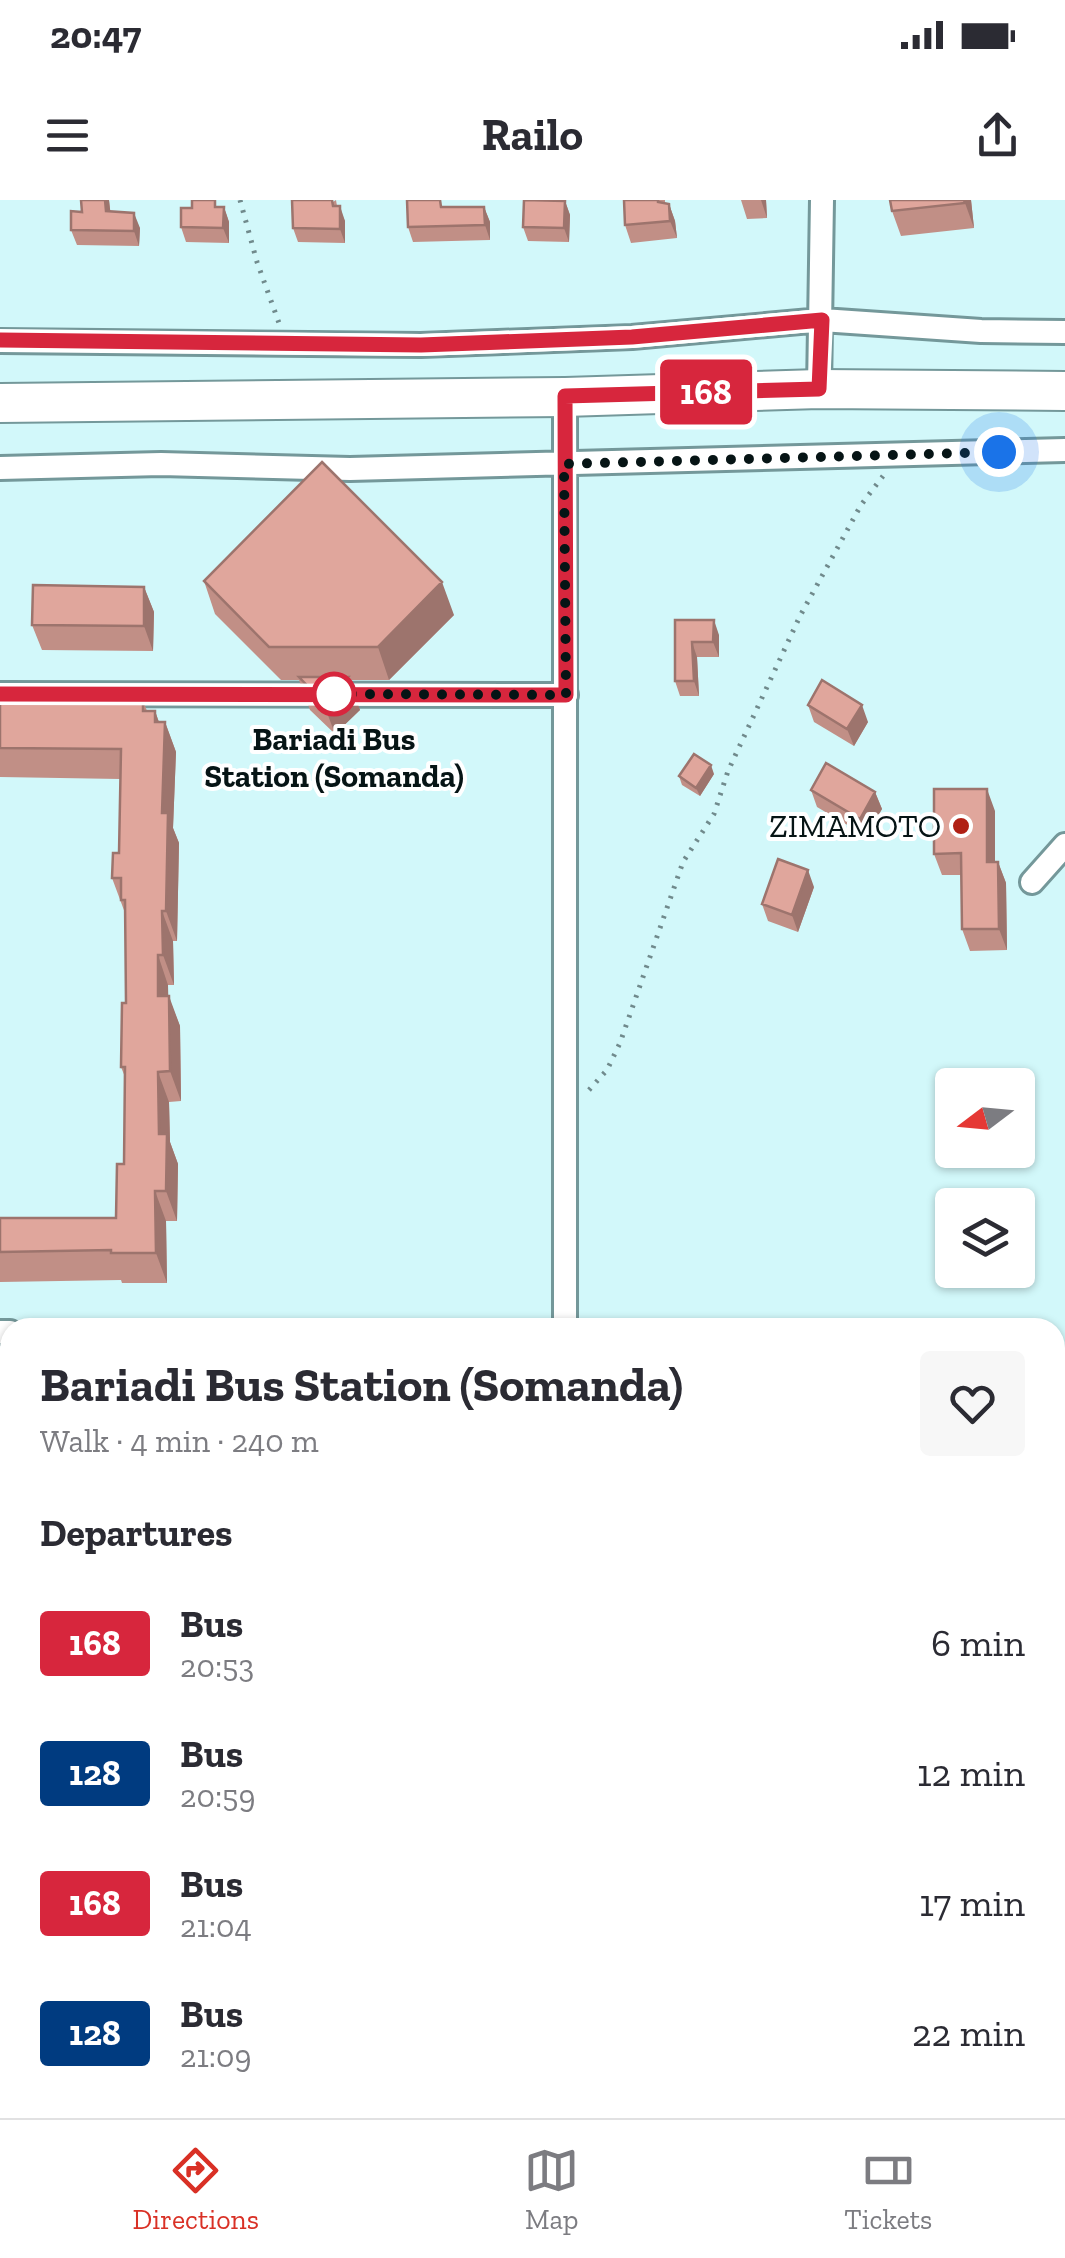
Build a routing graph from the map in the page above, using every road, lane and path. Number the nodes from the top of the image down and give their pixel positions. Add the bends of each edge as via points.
1 (240, 200) edge
2 (822, 200) edge
3 (822, 320) junction
4 (1065, 332) edge
5 (0, 340) edge
6 (287, 344) junction
7 (819, 389) junction
8 (1065, 391) edge
9 (565, 396) junction
10 (0, 403) edge
11 (1065, 450) edge
12 (899, 454) junction
13 (564, 464) junction
14 (0, 468) edge
15 (0, 694) edge
16 (566, 695) junction
17 (1065, 845) edge
18 (1032, 882) dead end
19 (567, 1112) junction
20 (565, 1318) edge

1 - 6 path
2 - 3 street
3 - 4 street
3 - 6 street via 632,337
3 - 7 street
5 - 6 street
7 - 8 highway
7 - 9 highway
9 - 10 highway
9 - 13 street
11 - 12 street
12 - 13 street
12 - 19 path via 861,505 800,616 714,814 683,862 607,1070
13 - 14 street
13 - 16 street
15 - 16 street
16 - 19 street
17 - 18 street
19 - 20 street

